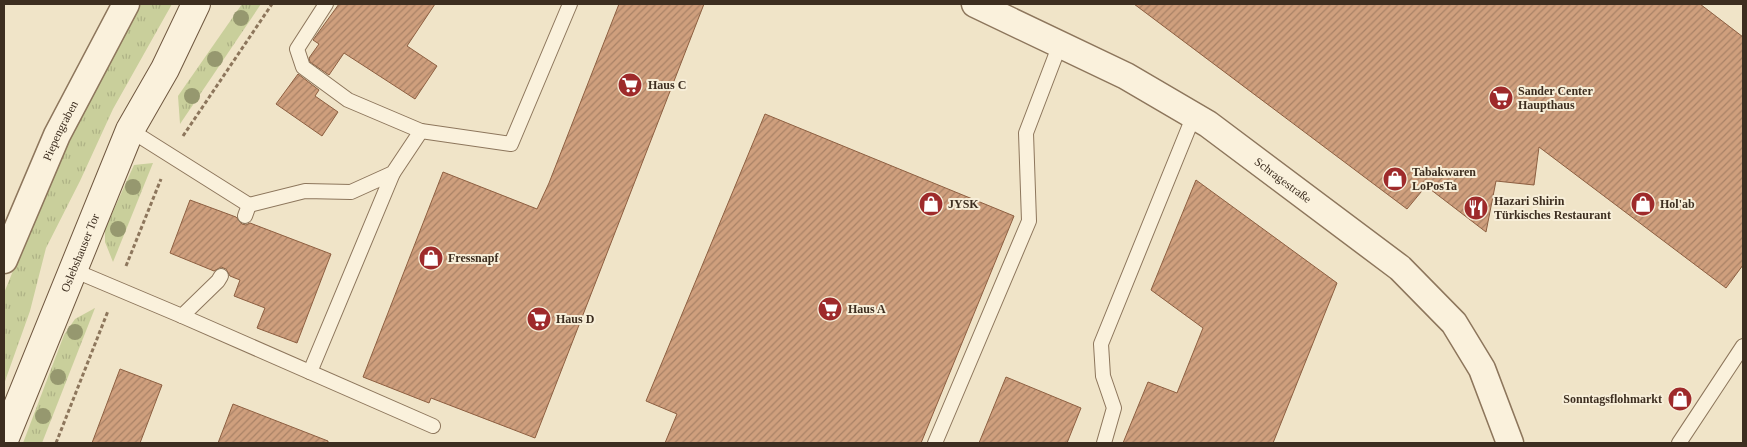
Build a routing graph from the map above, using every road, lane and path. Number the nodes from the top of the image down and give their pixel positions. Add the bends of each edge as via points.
1 (126, 4) edge
2 (196, 4) edge
3 (216, 4) edge
4 (272, 4) edge
5 (326, 4) edge
6 (570, 4) edge
7 (975, 4) edge
8 (1060, 44) junction
9 (165, 69) junction
10 (1194, 115) junction
11 (130, 130) junction
12 (421, 131) junction
13 (170, 156) junction
14 (393, 173) junction
15 (4, 260) edge
16 (72, 270) junction
17 (221, 276) dead end
18 (117, 289) junction
19 (182, 316) junction
20 (1743, 346) edge
21 (310, 372) junction
22 (433, 426) dead end
23 (4, 440) edge
24 (56, 443) edge
25 (935, 443) edge
26 (1104, 443) edge
27 (1510, 443) edge
28 (1679, 443) edge

1 - 15 street, Piepengraben via 57,134
2 - 9 main road, Oslebshauser Tor
3 - 9 main road, Oslebshauser Tor
4 - 13 path
5 - 12 lane via 297,49 303,66 348,100
6 - 12 lane via 511,144
7 - 8 street, Schragestraße
8 - 10 street, Schragestraße via 1126,76
8 - 25 lane via 1026,133 1029,221
9 - 11 main road, Oslebshauser Tor
10 - 26 lane via 1101,344 1103,376 1114,408
10 - 27 street, Schragestraße via 1400,268 1454,322 1482,369
11 - 13 lane
11 - 16 main road, Oslebshauser Tor
12 - 14 lane
13 - 14 lane via 247,211 305,191 351,192
13 - 18 path
14 - 21 lane
16 - 18 lane
16 - 23 main road, Oslebshauser Tor
17 - 19 lane
18 - 19 lane
18 - 24 path
19 - 21 lane
20 - 28 lane
21 - 22 lane

